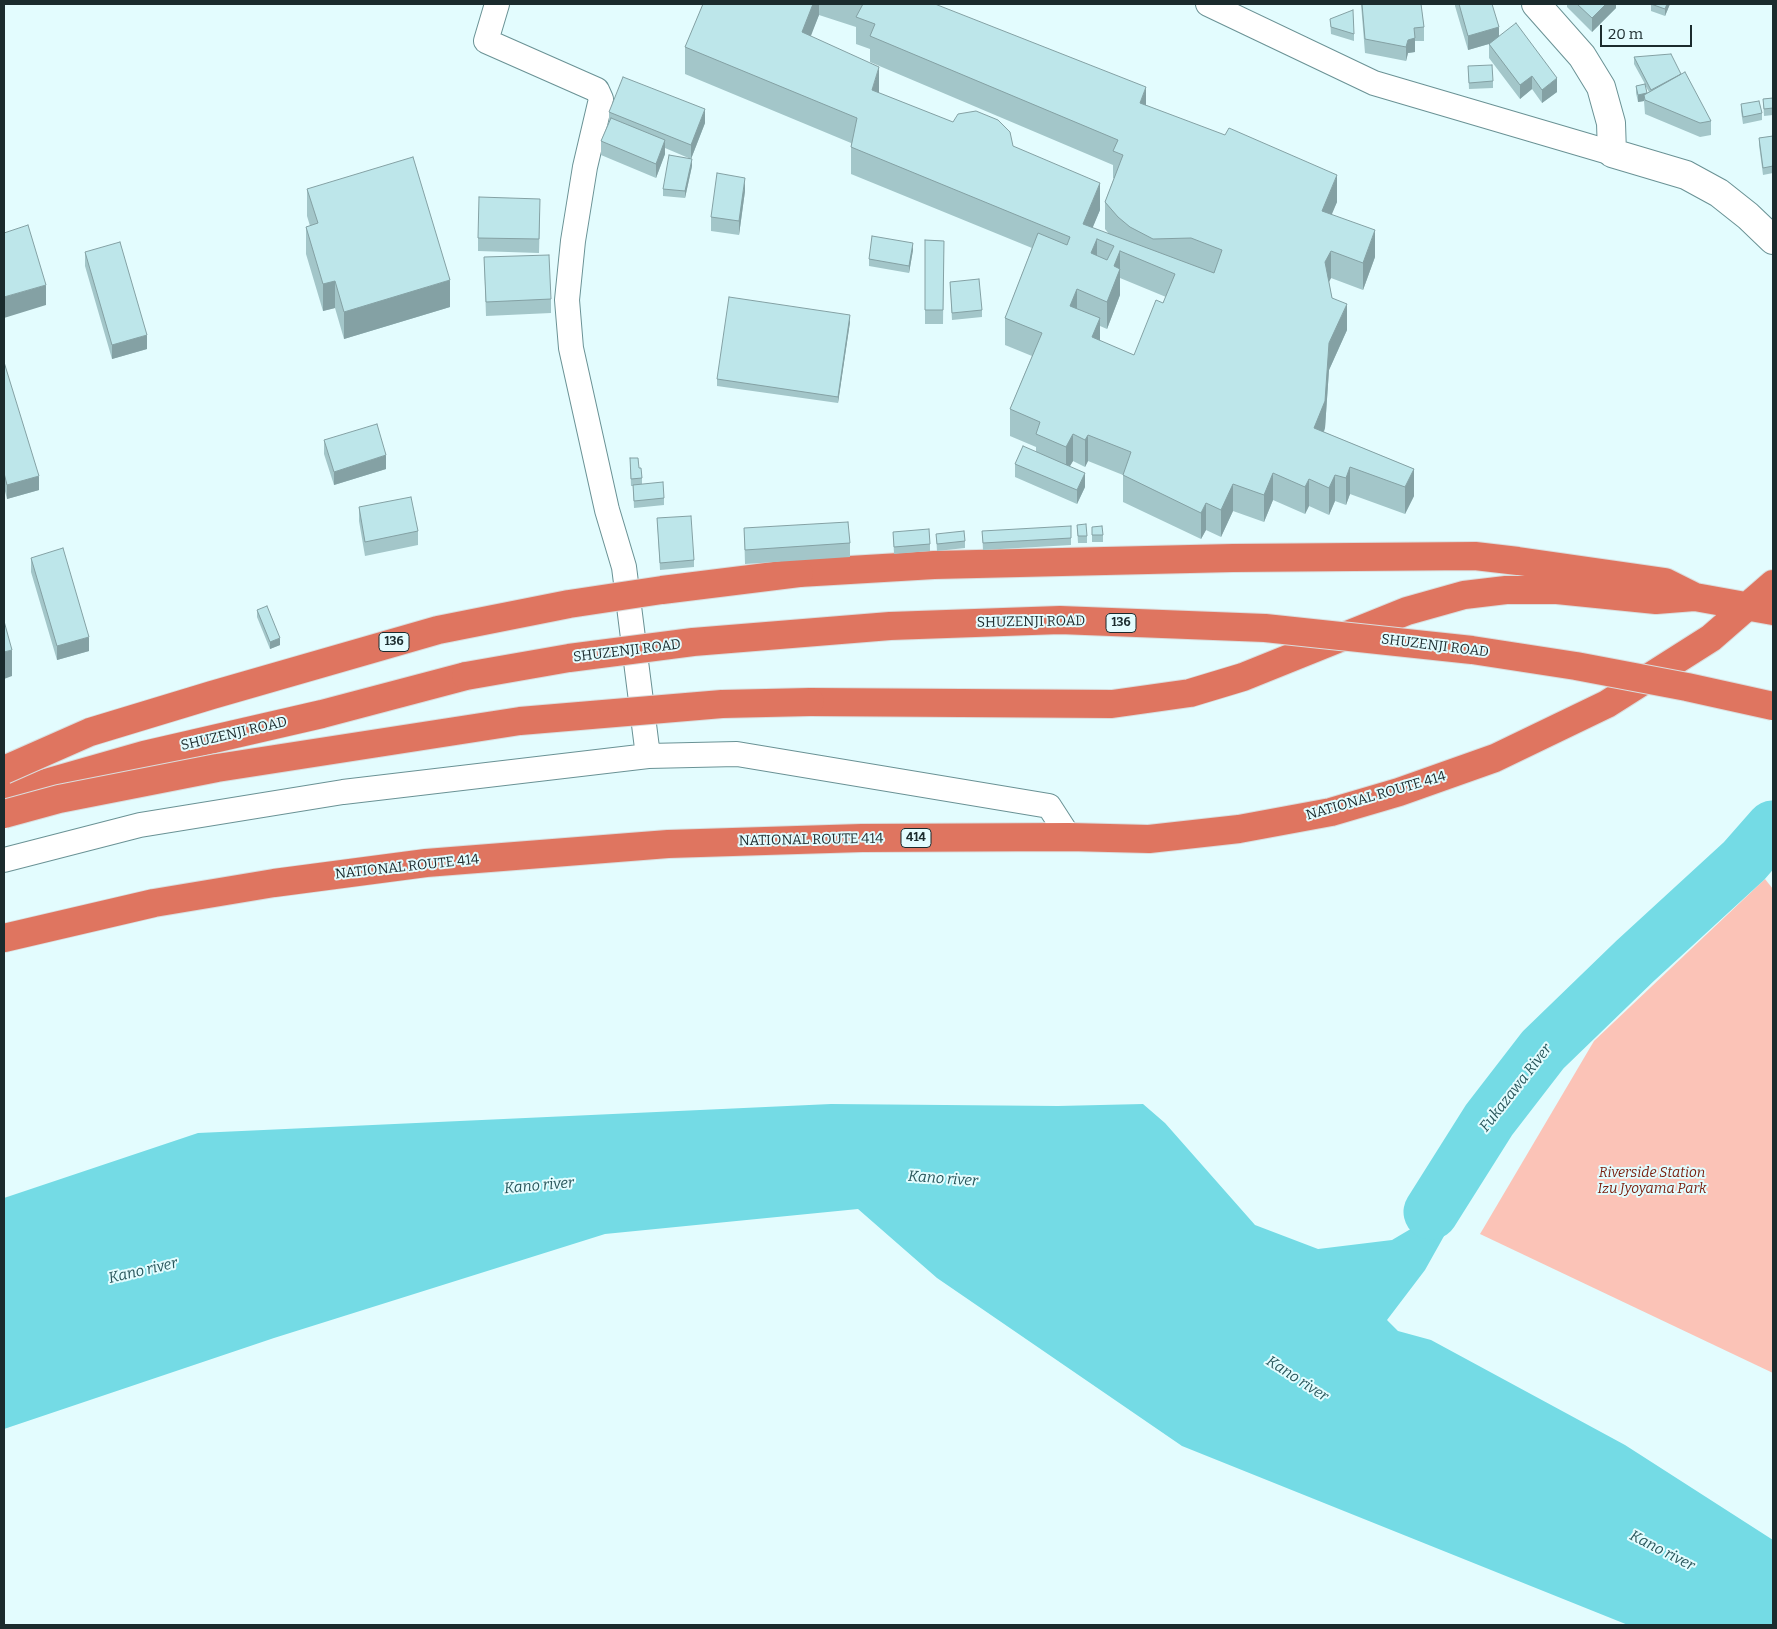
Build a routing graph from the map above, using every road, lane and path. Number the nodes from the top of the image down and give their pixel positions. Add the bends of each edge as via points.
1 (497, 4) edge
2 (1208, 4) edge
3 (1536, 4) edge
4 (1612, 153) junction
5 (1773, 240) edge
6 (1773, 584) edge
7 (1695, 597) junction
8 (1760, 609) edge
9 (466, 676) junction
10 (1773, 706) edge
11 (648, 756) junction
12 (4, 770) edge
13 (4, 778) edge
14 (4, 795) edge
15 (4, 814) edge
16 (1069, 837) junction
17 (4, 860) edge
18 (4, 938) edge

1 - 11 street via 486,41 597,90 601,99 573,241 567,300 571,348 624,567
2 - 4 street via 1374,83
3 - 4 street via 1582,56 1601,88 1611,123
4 - 5 street via 1686,175 1719,193
6 - 8 highway, NATIONAL ROUTE 414 / 414
7 - 8 highway
7 - 12 highway, 136, bridge via 1665,582 1475,556 934,565 799,573 569,604 438,630 90,732
7 - 15 highway, bridge via 1656,600 1557,590 1506,590 1464,595 1407,611 1243,677 1190,693 1112,704 722,704 520,721 217,768 59,799
8 - 16 highway, NATIONAL ROUTE 414 / 414 via 1607,704 1495,758 1452,774 1331,812 1239,829 1149,839
9 - 10 highway, SHUZENJI ROAD / 136, bridge via 569,658 693,642 890,626 1060,620 1264,628 1472,650 1576,666
9 - 13 highway, SHUZENJI ROAD / 136 via 324,697 136,741
9 - 14 highway, SHUZENJI ROAD / 136 via 322,714 144,755
11 - 16 street via 737,754 1016,799 1049,806
11 - 17 street via 343,792 231,810 140,825
16 - 18 highway, NATIONAL ROUTE 414 / 414 via 862,838 668,844 426,863 154,903

